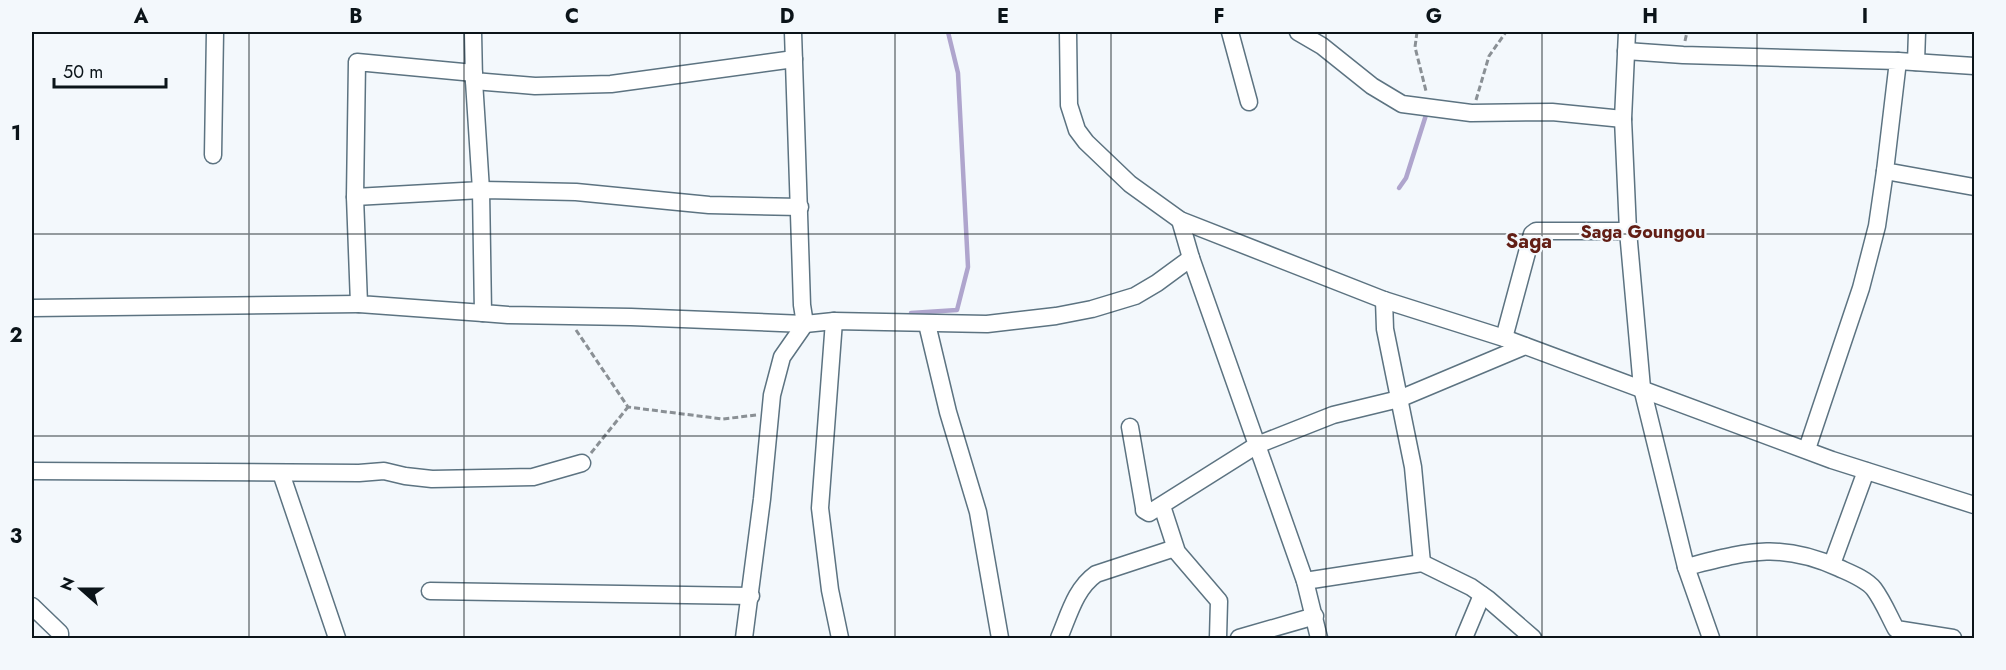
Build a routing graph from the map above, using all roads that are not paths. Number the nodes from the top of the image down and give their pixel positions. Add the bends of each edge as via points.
1 (215, 32) edge
2 (473, 32) edge
3 (793, 32) edge
4 (1068, 32) edge
5 (1233, 32) edge
6 (1298, 32) edge
7 (1627, 32) edge
8 (1917, 32) edge
9 (1626, 51) junction
10 (794, 59) junction
11 (1898, 61) junction
12 (1916, 62) junction
13 (1974, 66) edge
14 (474, 77) junction
15 (1249, 102) dead end
16 (1623, 119) junction
17 (213, 155) dead end
18 (1885, 171) junction
19 (1974, 187) edge
20 (481, 190) junction
21 (355, 197) junction
22 (800, 207) junction
23 (1180, 220) junction
24 (1629, 231) junction
25 (1191, 258) junction
26 (1384, 300) junction
27 (359, 304) junction
28 (32, 308) edge
29 (483, 313) junction
30 (834, 321) junction
31 (805, 324) junction
32 (927, 324) junction
33 (1504, 338) junction
34 (1525, 346) junction
35 (1642, 388) junction
36 (1399, 399) junction
37 (1130, 427) dead end
38 (1257, 445) junction
39 (1807, 449) junction
40 (582, 463) road end
41 (32, 471) edge
42 (1866, 471) junction
43 (281, 473) junction
44 (1974, 505) edge
45 (1162, 506) junction
46 (1175, 548) junction
47 (1422, 562) junction
48 (1832, 564) junction
49 (1686, 567) junction
50 (1305, 580) junction
51 (430, 591) dead end
52 (1482, 595) junction
53 (751, 596) junction
54 (32, 606) edge
55 (1315, 616) junction
56 (1898, 634) edge
57 (60, 639) edge
58 (337, 639) edge
59 (744, 639) edge
60 (840, 639) edge
61 (1000, 639) edge
62 (1059, 639) edge
63 (1218, 639) edge
64 (1239, 639) edge
65 (1319, 639) edge
66 (1464, 639) edge
67 (1533, 639) edge
68 (1711, 639) edge
69 (1953, 639) edge

1 - 17 street
2 - 14 street
3 - 10 street
4 - 23 street via 1069,105 1077,130 1130,184
5 - 15 street
6 - 16 street via 1402,104 1472,113 1552,112
7 - 9 street
8 - 12 street
9 - 11 street
9 - 16 street
10 - 14 street via 612,84 535,86
10 - 22 street
11 - 12 street
11 - 18 street
12 - 13 street
14 - 20 street
14 - 21 street via 357,62
16 - 24 street
18 - 19 street
18 - 39 street via 1877,226 1861,288
20 - 21 street
20 - 22 street via 576,192 709,205
20 - 29 street
21 - 27 street
22 - 31 street
23 - 25 street
23 - 26 street
24 - 33 street via 1532,234
24 - 35 street
25 - 32 street via 1135,296 1100,306 1023,321
25 - 38 street
26 - 33 street
26 - 36 street via 1385,329
27 - 28 street
27 - 29 street
29 - 31 street
30 - 31 street
30 - 32 street
30 - 60 street via 820,508
31 - 53 street via 782,357 772,395
32 - 61 street via 978,512
33 - 34 street
34 - 35 street
34 - 36 street
35 - 39 street
35 - 49 street
36 - 38 street via 1333,415
36 - 47 street via 1413,467
37 - 45 street via 1144,510 1149,513
38 - 45 street
38 - 50 street
39 - 42 street
40 - 43 street via 533,477 432,479 384,471
41 - 43 street
42 - 44 street
42 - 48 street
43 - 58 street
45 - 46 street
46 - 62 street via 1087,580
46 - 63 street via 1219,601
47 - 50 street
47 - 52 street
48 - 49 street via 1773,550
48 - 56 street via 1872,587
49 - 68 street
50 - 55 street
51 - 53 street
52 - 66 street
52 - 67 street
53 - 59 street
54 - 57 street via 60,633
55 - 64 street
55 - 65 street
56 - 69 street

